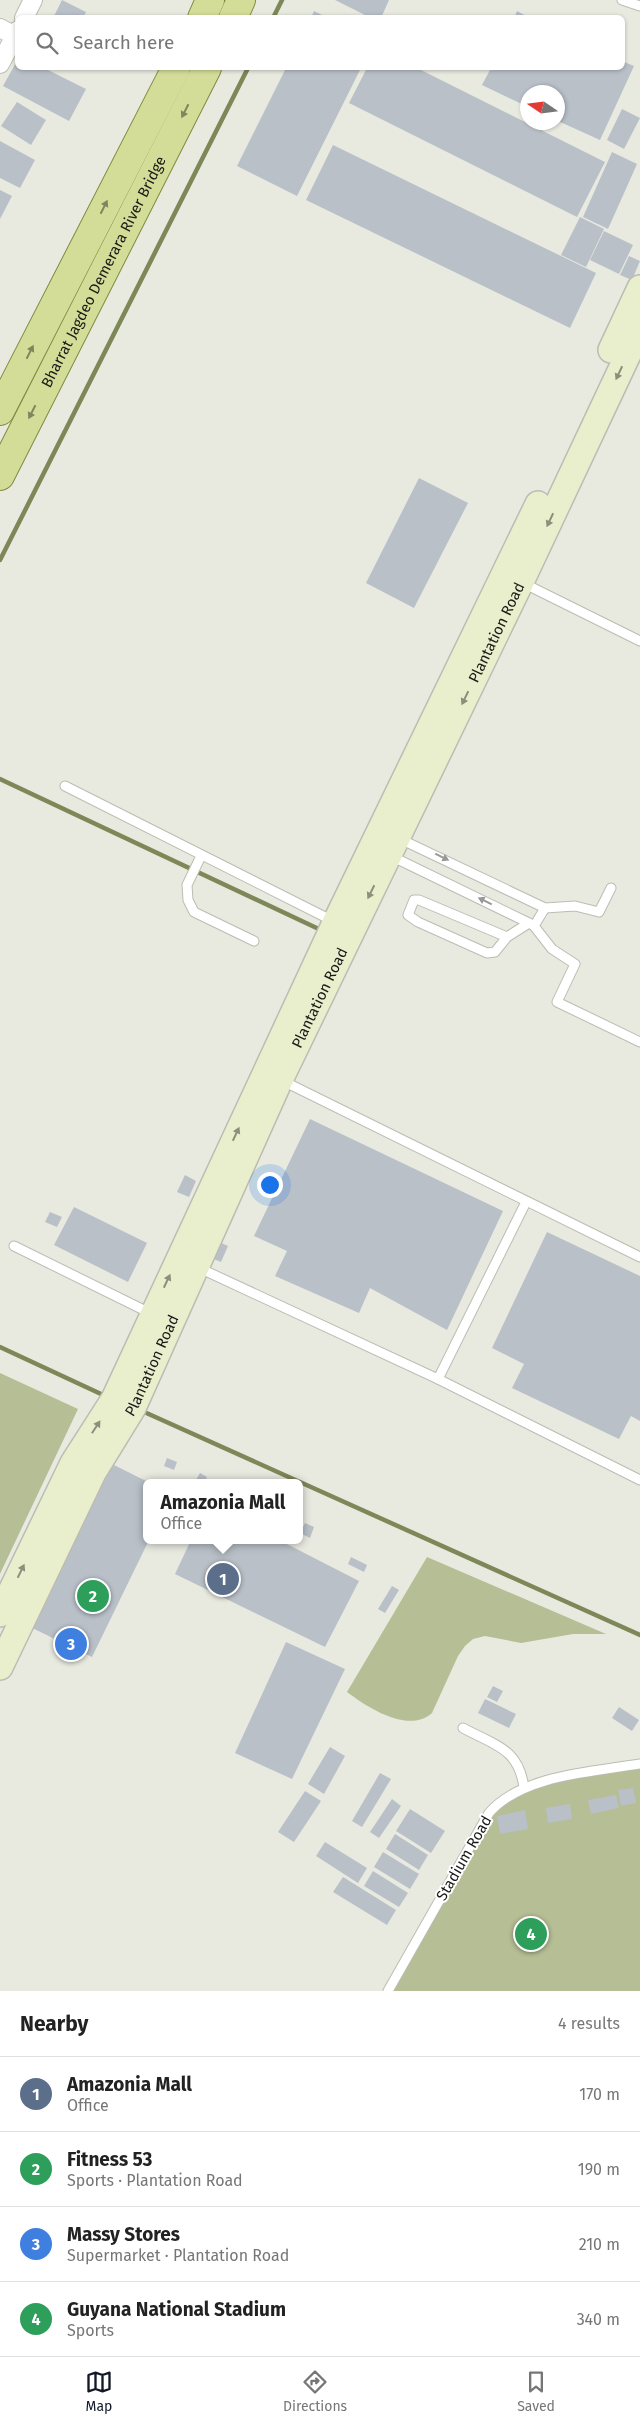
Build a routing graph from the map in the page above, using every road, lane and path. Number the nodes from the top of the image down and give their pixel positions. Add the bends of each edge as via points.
1 (33, 0) edge
2 (210, 0) edge
3 (241, 0) edge
4 (622, 0) edge
5 (640, 6) edge
6 (26, 15) edge
7 (203, 15) edge
8 (234, 15) edge
9 (11, 31) edge
10 (0, 64) edge
11 (175, 70) edge
12 (206, 70) edge
13 (640, 288) edge
14 (640, 329) edge
15 (0, 411) edge
16 (0, 476) edge
17 (513, 578) junction
18 (640, 641) edge
19 (65, 786) dead end
20 (385, 843) junction
21 (201, 856) junction
22 (611, 888) dead end
23 (545, 908) junction
24 (335, 923) junction
25 (532, 925) junction
26 (508, 938) junction
27 (254, 941) dead end
28 (640, 1042) edge
29 (272, 1076) junction
30 (526, 1202) junction
31 (14, 1246) dead end
32 (640, 1257) edge
33 (197, 1267) junction
34 (152, 1314) junction
35 (438, 1379) junction
36 (640, 1480) edge
37 (2, 1604) edge
38 (0, 1667) edge
39 (463, 1728) dead end
40 (640, 1764) edge
41 (524, 1788) junction
42 (388, 1991) edge

1 - 6 street
2 - 7 main road
3 - 8 main road
4 - 5 lane
9 - 10 street
15 -> 11 main road, Bharrat Jagdeo Demerara River Bridge
12 -> 16 main road, Bharrat Jagdeo Demerara River Bridge
13 - 17 street, Plantation Road
14 -> 17 street, Plantation Road
17 - 18 lane
17 - 20 street, Plantation Road
19 - 21 lane
20 -> 23 lane via 430,852
20 - 24 street, Plantation Road
25 -> 20 lane
20 -> 29 street, Plantation Road
21 - 24 lane
21 - 27 lane via 187,885 188,900 194,912
22 - 23 lane via 599,912 575,906
23 - 25 lane
24 - 29 street, Plantation Road
25 - 26 lane
25 - 28 lane via 552,949 575,964 556,1002
26 - 26 lane via 419,900 414,900 408,915 487,953 495,952
29 - 30 lane via 306,1090
29 - 33 street, Plantation Road
34 -> 29 street, Plantation Road
30 - 32 lane
30 - 35 lane
31 - 34 lane
33 - 35 lane
33 - 38 street, Plantation Road via 134,1408 94,1473
37 -> 34 street, Plantation Road via 73,1463 114,1399
35 - 36 lane
39 - 41 lane via 512,1756 522,1772
40 - 41 lane, Stadium Road
41 - 42 lane, Stadium Road via 498,1803 489,1813

